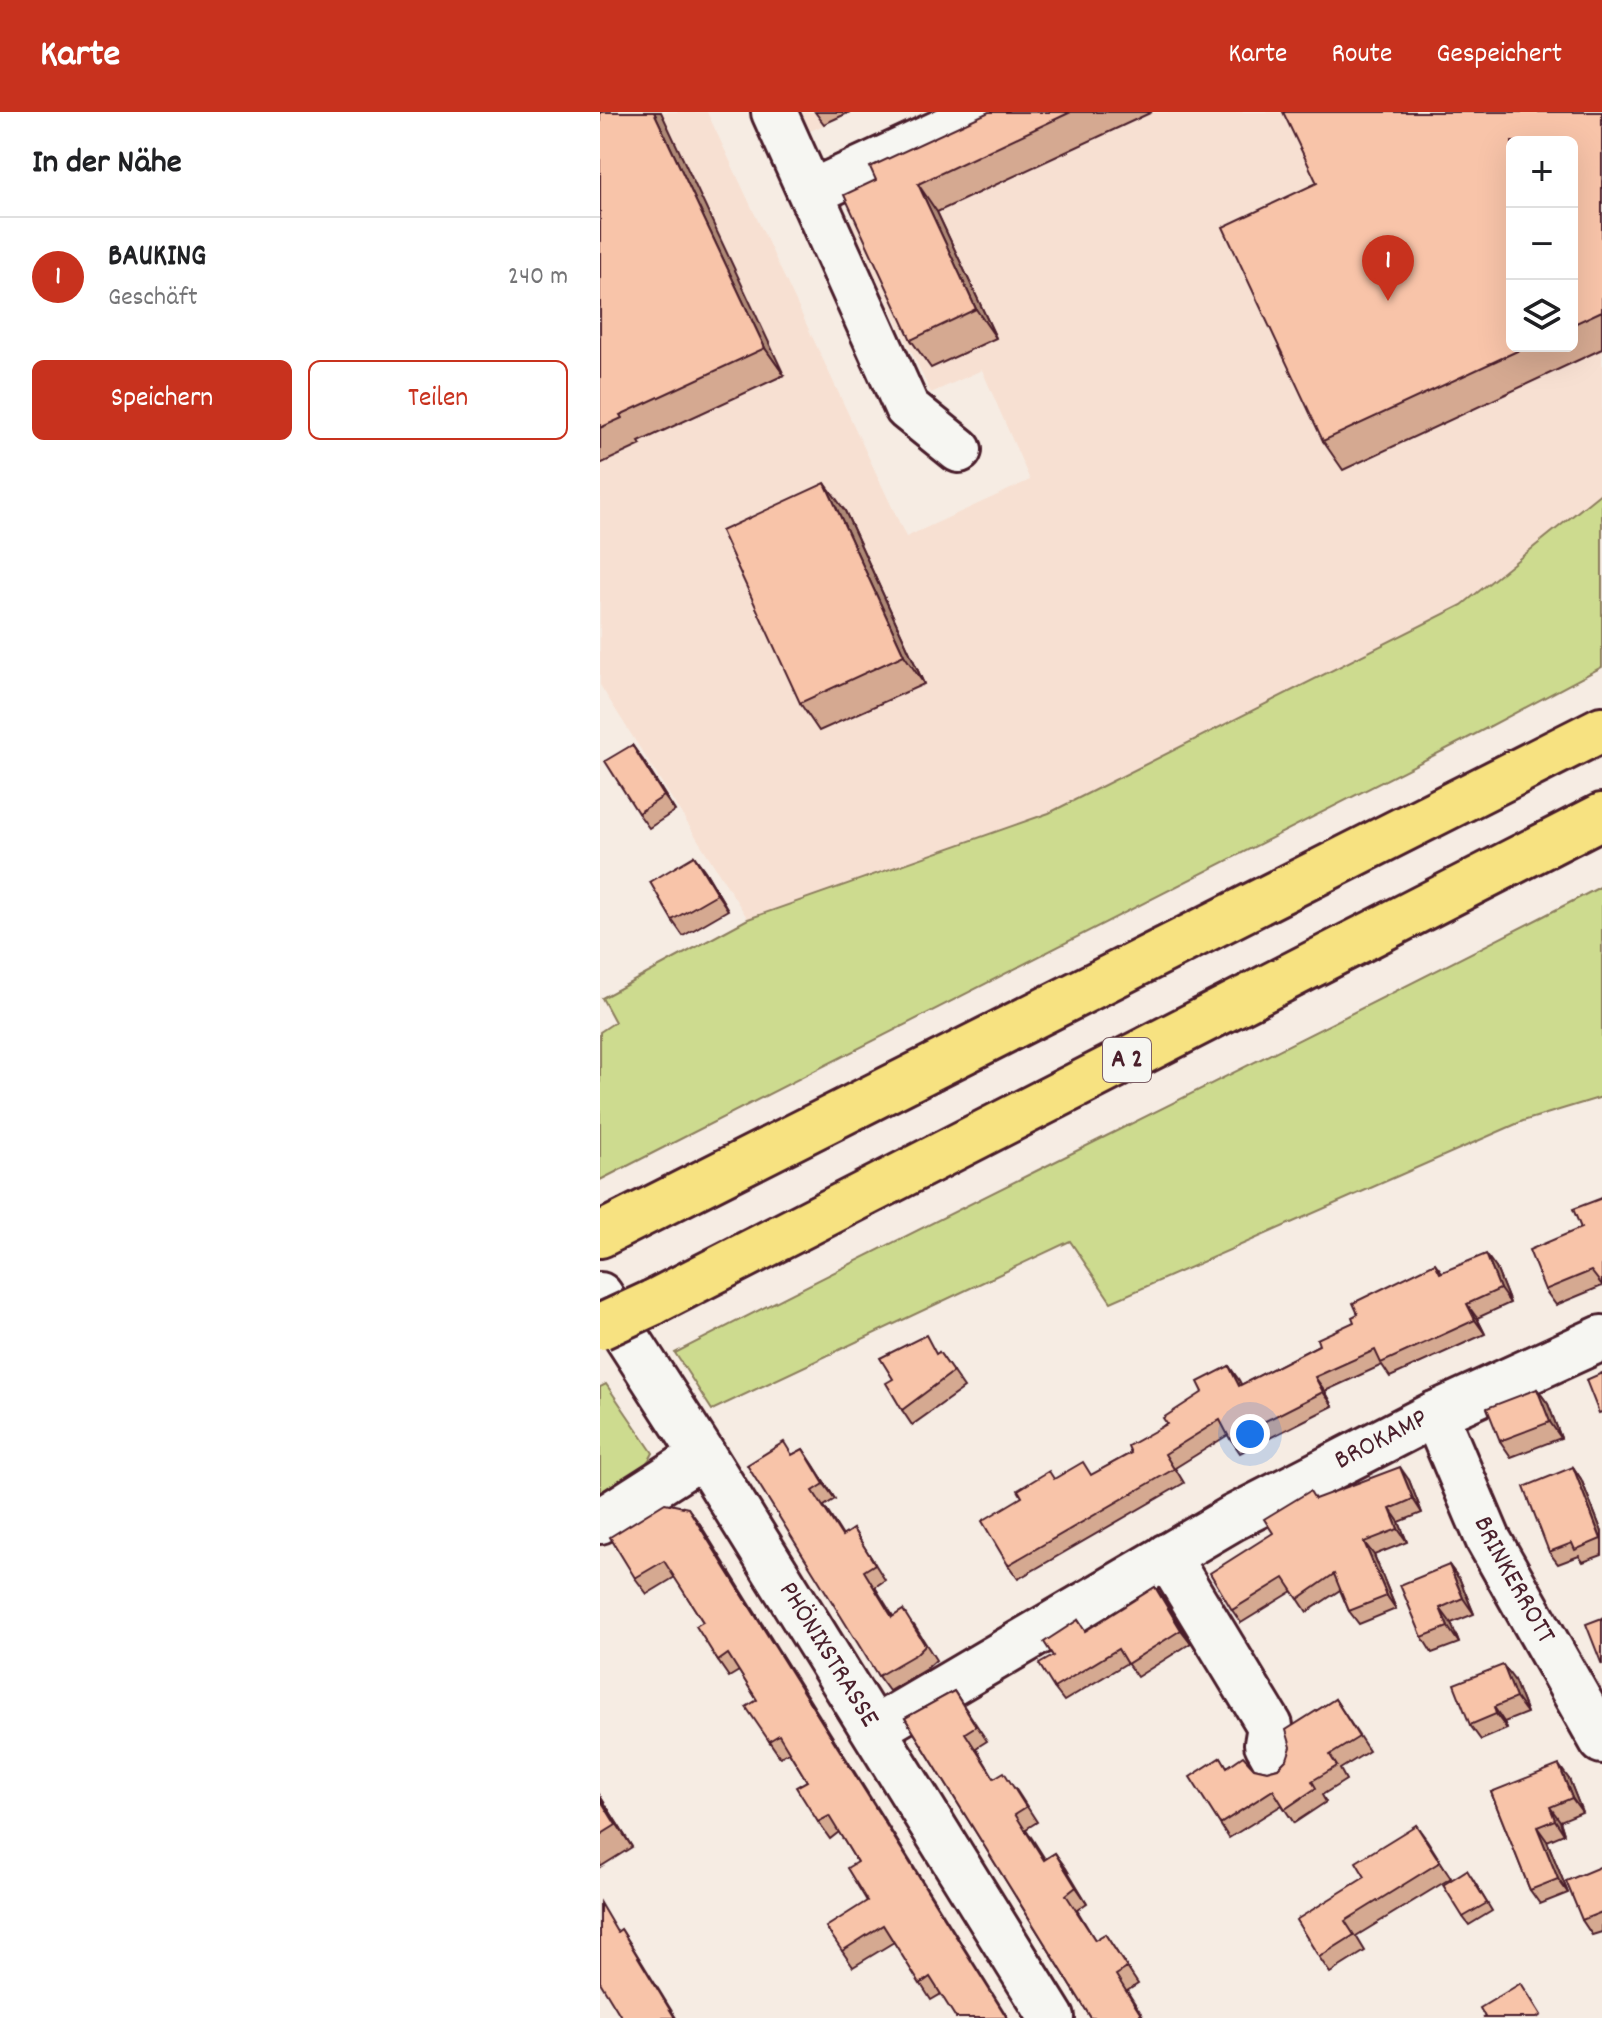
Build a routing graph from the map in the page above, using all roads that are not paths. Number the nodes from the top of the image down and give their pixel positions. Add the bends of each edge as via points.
1 (774, 112) edge
2 (985, 112) edge
3 (812, 192) junction
4 (959, 450) dead end
5 (1602, 729) edge
6 (1602, 816) edge
7 (604, 1233) edge
8 (600, 1295) edge
9 (600, 1327) edge
10 (1602, 1338) edge
11 (1435, 1414) junction
12 (703, 1455) junction
13 (600, 1521) edge
14 (1167, 1556) junction
15 (874, 1729) junction
16 (1602, 1741) edge
17 (1276, 1760) dead end
18 (1052, 2018) edge

1 - 3 street
2 - 3 street
3 - 4 street via 907,408
5 - 7 highway
6 - 9 highway, A 2, bridge
8 - 12 street, PHÖNIXSTRASSE
10 - 11 street, BROKAMP
11 - 14 street, BROKAMP
11 - 16 street, BRINKERROTT via 1488,1539
12 - 13 street
12 - 15 street, PHÖNIXSTRASSE
14 - 15 street, BROKAMP
14 - 17 street via 1270,1726 1267,1744
15 - 18 street, PHÖNIXSTRASSE

